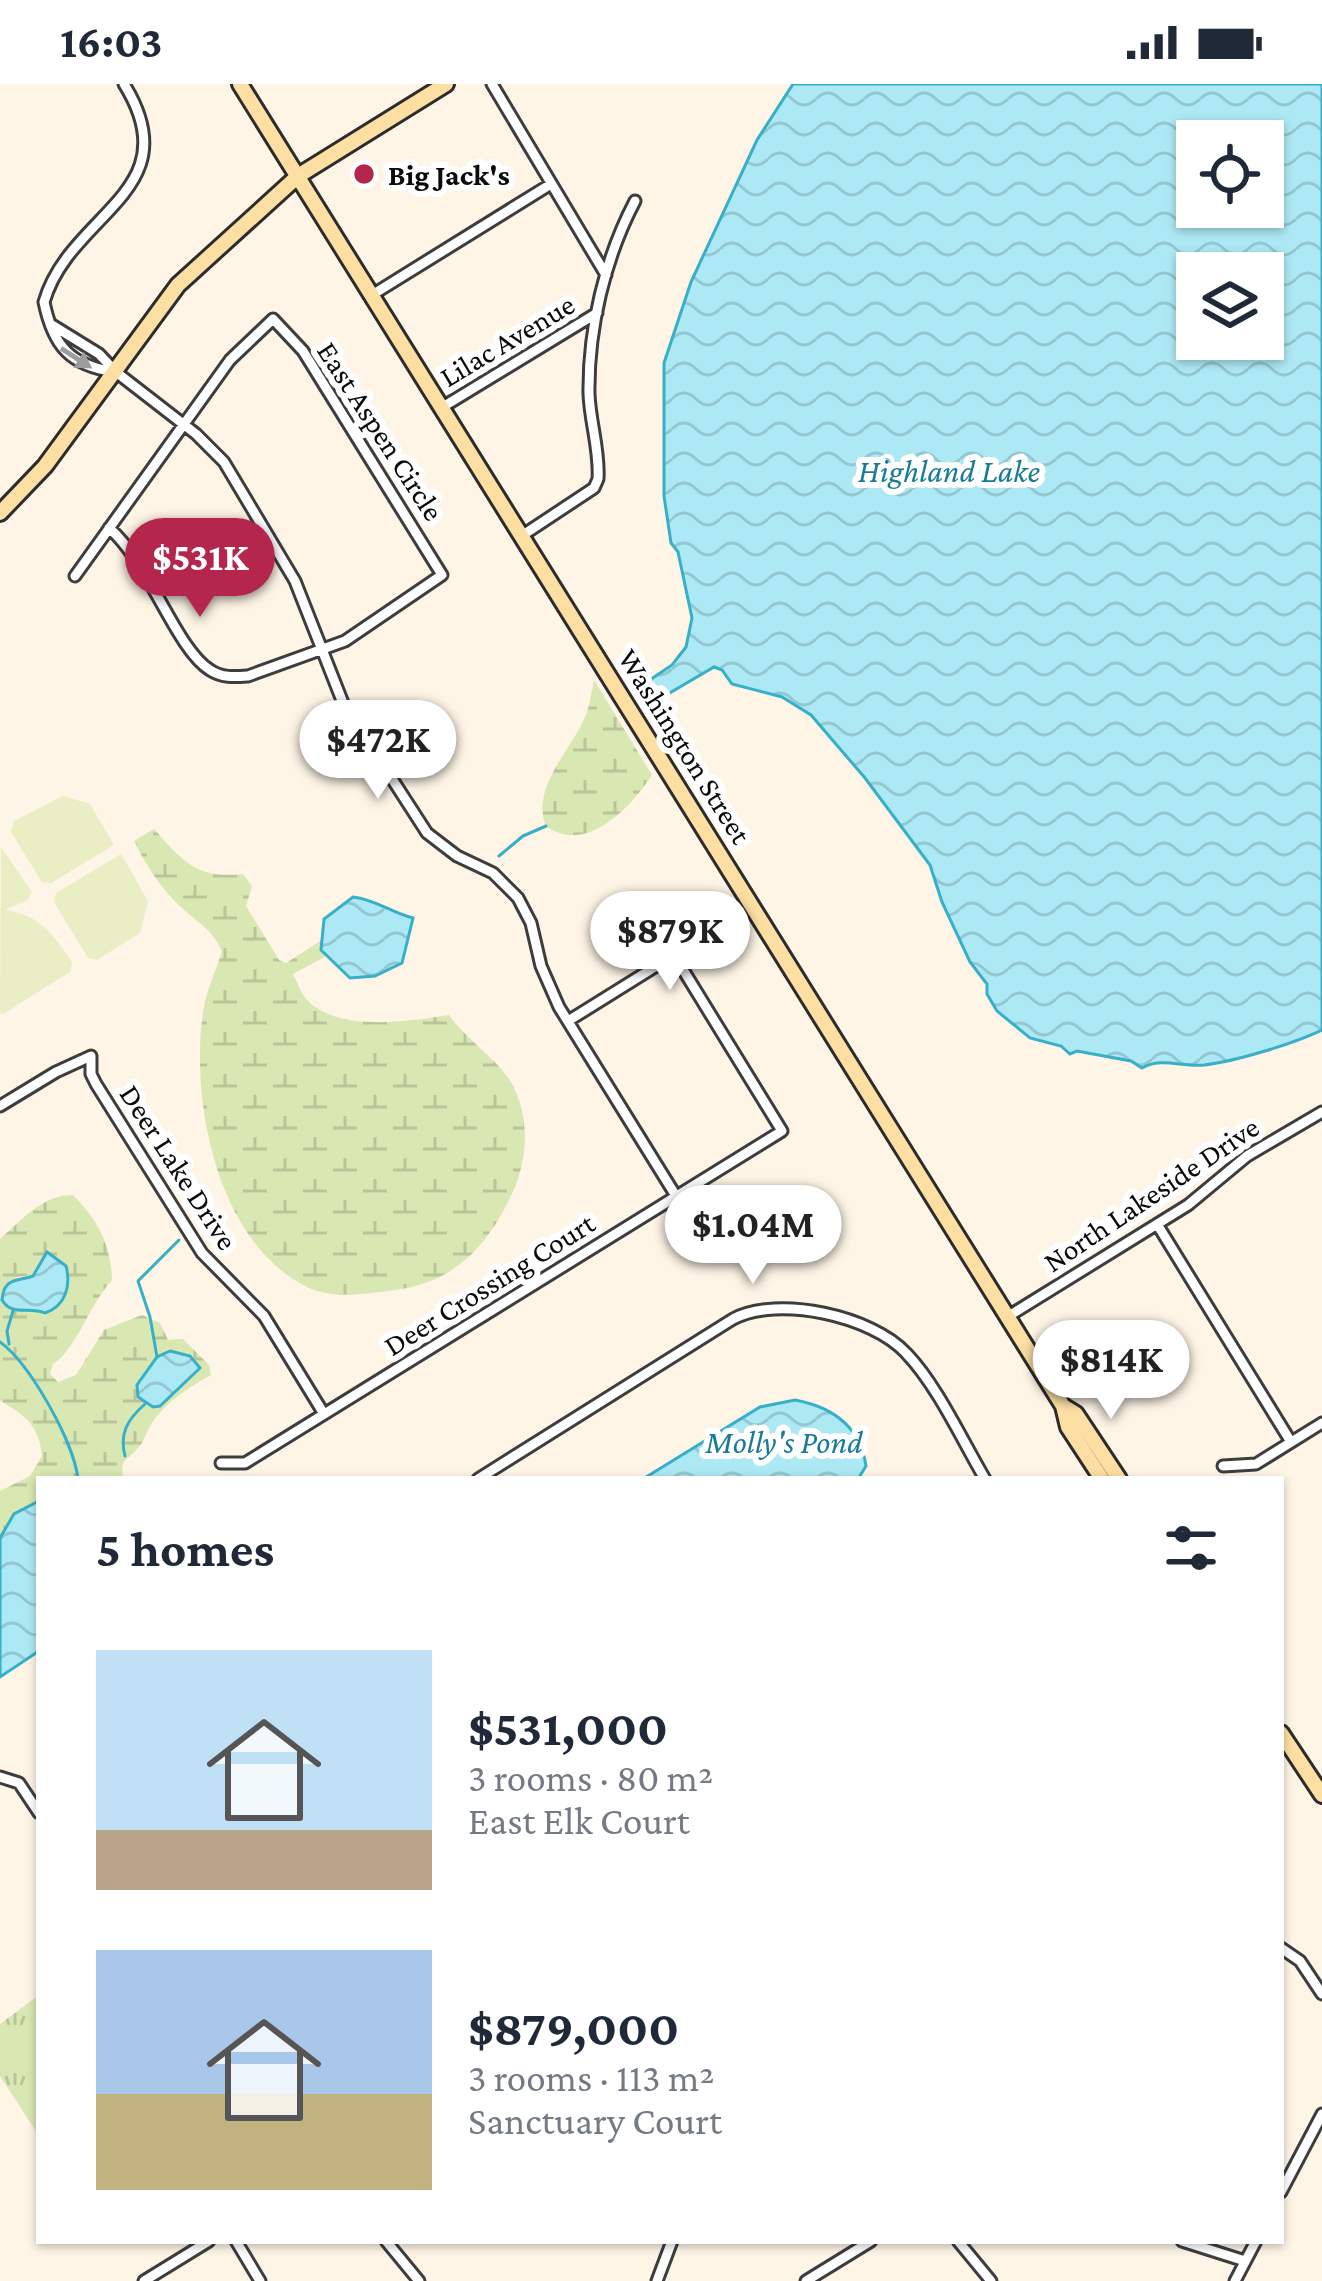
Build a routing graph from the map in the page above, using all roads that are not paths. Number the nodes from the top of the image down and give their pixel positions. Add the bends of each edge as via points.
1 (124, 84) edge
2 (241, 84) edge
3 (446, 84) edge
4 (492, 84) edge
5 (298, 176) junction
6 (551, 184) junction
7 (635, 201) dead end
8 (607, 276) junction
9 (372, 295) junction
10 (598, 313) junction
11 (52, 325) junction
12 (116, 372) junction
13 (441, 408) junction
14 (183, 424) junction
15 (0, 513) edge
16 (109, 528) junction
17 (523, 535) junction
18 (75, 576) dead end
19 (320, 650) junction
20 (568, 1021) junction
21 (0, 1106) edge
22 (1318, 1114) edge
23 (1322, 1131) edge
24 (676, 1196) junction
25 (1156, 1224) junction
26 (1007, 1317) junction
27 (1063, 1406) junction
28 (324, 1414) junction
29 (1322, 1423) edge
30 (1292, 1442) junction
31 (220, 1463) dead end
32 (1223, 1466) dead end
33 (483, 1476) edge
34 (984, 1476) edge
35 (1100, 1476) edge
36 (1117, 1476) edge
37 (1284, 1738) edge
38 (5, 1778) edge
39 (1322, 1795) edge
40 (36, 1808) edge
41 (1284, 1950) edge
42 (1322, 1994) edge
43 (1322, 2114) edge
44 (1284, 2186) edge
45 (204, 2244) edge
46 (238, 2244) edge
47 (391, 2244) edge
48 (671, 2244) edge
49 (866, 2244) edge
50 (960, 2244) edge
51 (1191, 2244) edge
52 (1254, 2244) edge
53 (1245, 2261) junction
54 (813, 2279) edge
55 (144, 2281) edge
56 (260, 2281) edge
57 (419, 2281) edge
58 (657, 2281) edge
59 (991, 2281) edge
60 (1234, 2281) edge

1 - 11 street via 142,119 145,156 48,289
2 - 5 main road, Washington Street
3 - 5 main road
4 - 6 street
5 - 9 main road, Washington Street
5 - 12 main road via 178,285
6 - 8 street
6 - 9 street
7 - 8 street
8 - 10 street
9 - 13 main road, Washington Street
10 - 13 street, Lilac Avenue
10 - 17 street via 589,396 598,479
11 - 12 street
11 -> 12 street via 56,345 91,369
12 - 14 street
12 - 15 main road
13 - 17 main road, Washington Street
14 - 16 street
14 - 19 street via 224,462 284,559
14 - 19 street, East Aspen Circle via 273,319 303,351 442,575
16 - 18 street
16 - 19 street via 128,544 209,670 248,676
17 - 26 main road, Washington Street
19 - 20 street via 417,822 518,898
20 - 24 street
20 - 24 street, Deer Crossing Court via 674,955 782,1131
21 - 28 street, Deer Lake Drive via 91,1056 96,1084 202,1253 264,1316
22 - 23 street
22 - 25 street, North Lakeside Drive
24 - 28 street, Deer Crossing Court
25 - 26 street, North Lakeside Drive
25 - 30 street
26 - 27 main road, Washington Street
27 - 35 main road, Washington Street
27 - 36 main road, Washington Street
28 - 31 street, Deer Crossing Court via 244,1463
29 - 30 street
30 - 32 street via 1256,1463
33 - 34 street via 733,1319 777,1306 876,1332 906,1352
37 - 39 main road
38 - 40 street via 23,1787
41 - 42 street
43 - 44 street
45 - 55 street
46 - 56 street
47 - 57 street
48 - 58 street
49 - 54 street
50 - 59 street
51 - 53 street
52 - 53 street
53 - 60 street

